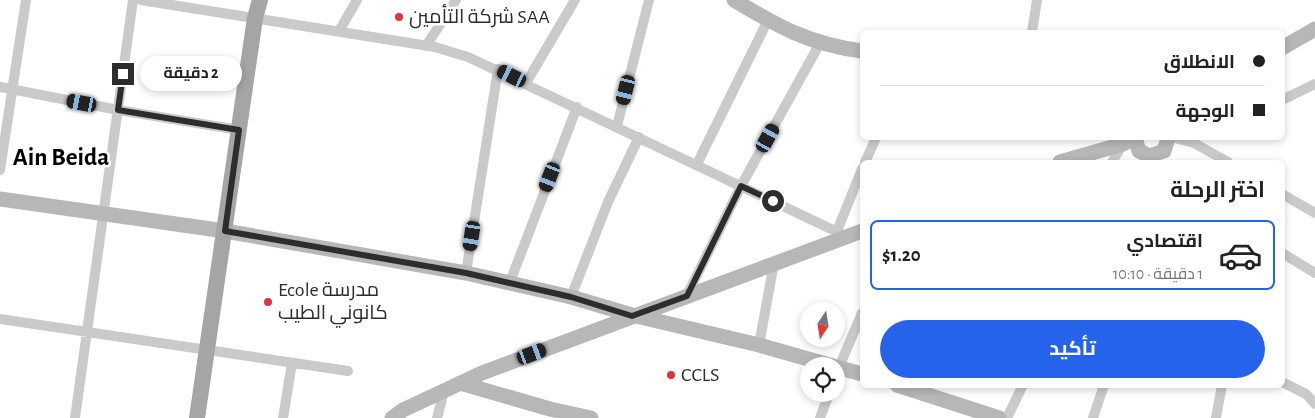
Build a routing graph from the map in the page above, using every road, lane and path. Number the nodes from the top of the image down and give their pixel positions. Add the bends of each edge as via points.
1 (26, 0) edge
2 (133, 0) edge
3 (141, 0) edge
4 (260, 0) edge
5 (357, 0) edge
6 (456, 0) edge
7 (575, 0) edge
8 (649, 0) edge
9 (734, 0) edge
10 (1037, 0) edge
11 (255, 18) junction
12 (768, 20) junction
13 (1315, 29) edge
14 (1032, 30) edge
15 (338, 31) junction
16 (820, 43) junction
17 (426, 46) junction
18 (1285, 46) edge
19 (860, 51) edge
20 (498, 69) junction
21 (526, 83) junction
22 (1315, 84) edge
23 (0, 87) edge
24 (12, 89) junction
25 (1285, 99) edge
26 (577, 107) junction
27 (118, 110) junction
28 (617, 126) junction
29 (239, 130) junction
30 (639, 137) junction
31 (875, 140) edge
32 (1131, 140) edge
33 (1168, 140) edge
34 (1183, 140) edge
35 (1201, 140) edge
36 (1194, 143) junction
37 (1161, 158) edge
38 (866, 160) edge
39 (1066, 160) edge
40 (1114, 160) edge
41 (1224, 160) edge
42 (697, 164) junction
43 (0, 170) edge
44 (860, 185) edge
45 (741, 186) junction
46 (1285, 196) edge
47 (0, 199) edge
48 (1315, 212) edge
49 (104, 213) junction
50 (225, 231) junction
51 (854, 234) edge
52 (1285, 255) edge
53 (774, 263) junction
54 (466, 273) junction
55 (1315, 273) edge
56 (510, 282) junction
57 (687, 296) junction
58 (571, 297) junction
59 (632, 316) junction
60 (860, 317) edge
61 (0, 319) edge
62 (87, 332) junction
63 (759, 345) junction
64 (207, 351) junction
65 (842, 357) edge
66 (800, 358) edge
67 (292, 363) junction
68 (845, 371) edge
69 (348, 372) dead end
70 (860, 374) edge
71 (460, 383) junction
72 (1285, 384) edge
73 (1022, 388) edge
74 (1103, 388) edge
75 (1221, 388) edge
76 (921, 389) edge
77 (444, 391) junction
78 (826, 402) edge
79 (1315, 404) edge
80 (548, 413) edge
81 (75, 418) edge
82 (197, 418) edge
83 (283, 418) edge
84 (392, 418) edge
85 (437, 418) edge
86 (591, 418) edge
87 (820, 418) edge
88 (999, 418) edge
89 (1007, 418) edge
90 (1093, 418) edge
91 (1216, 418) edge

1 - 24 street
2 - 27 street
3 - 11 street
4 - 11 main road
5 - 15 street
6 - 17 street
7 - 21 street
8 - 28 street
9 - 12 street
10 - 14 street
11 - 15 street
11 - 29 main road
12 - 16 street
12 - 42 street
13 - 18 street
15 - 17 street
16 - 19 street
16 - 45 street
17 - 20 street via 468,56
20 - 21 street
20 - 54 street
21 - 26 street
22 - 25 street
23 - 24 street
24 - 27 street
24 - 43 street
26 - 28 street
26 - 56 street
27 - 29 street
27 - 49 street
28 - 30 street
29 - 50 main road
30 - 42 street
30 - 58 street via 608,202
31 - 38 street
32 - 37 street via 1144,154
32 - 39 street
32 - 40 street
33 - 37 street
34 - 36 street
35 - 36 street
36 - 41 street
42 - 45 street
44 - 51 street
45 - 51 street
45 - 57 street
46 - 48 street
47 - 49 street
49 - 50 street
49 - 62 street
50 - 54 street
50 - 64 main road
51 - 53 street
52 - 55 street
53 - 57 street
53 - 63 street
54 - 56 street
56 - 58 street
57 - 59 street
58 - 59 street
59 - 63 street
59 - 71 street
60 - 65 street
61 - 62 street
62 - 64 street
62 - 81 street
63 - 66 street
64 - 67 street
64 - 82 main road
67 - 69 street
67 - 83 street
68 - 70 street
71 - 77 street
71 - 80 street
72 - 79 street via 1306,394
73 - 89 street
74 - 90 street
75 - 91 street
76 - 88 street
77 - 84 street
77 - 85 street
78 - 87 street
80 - 86 street

